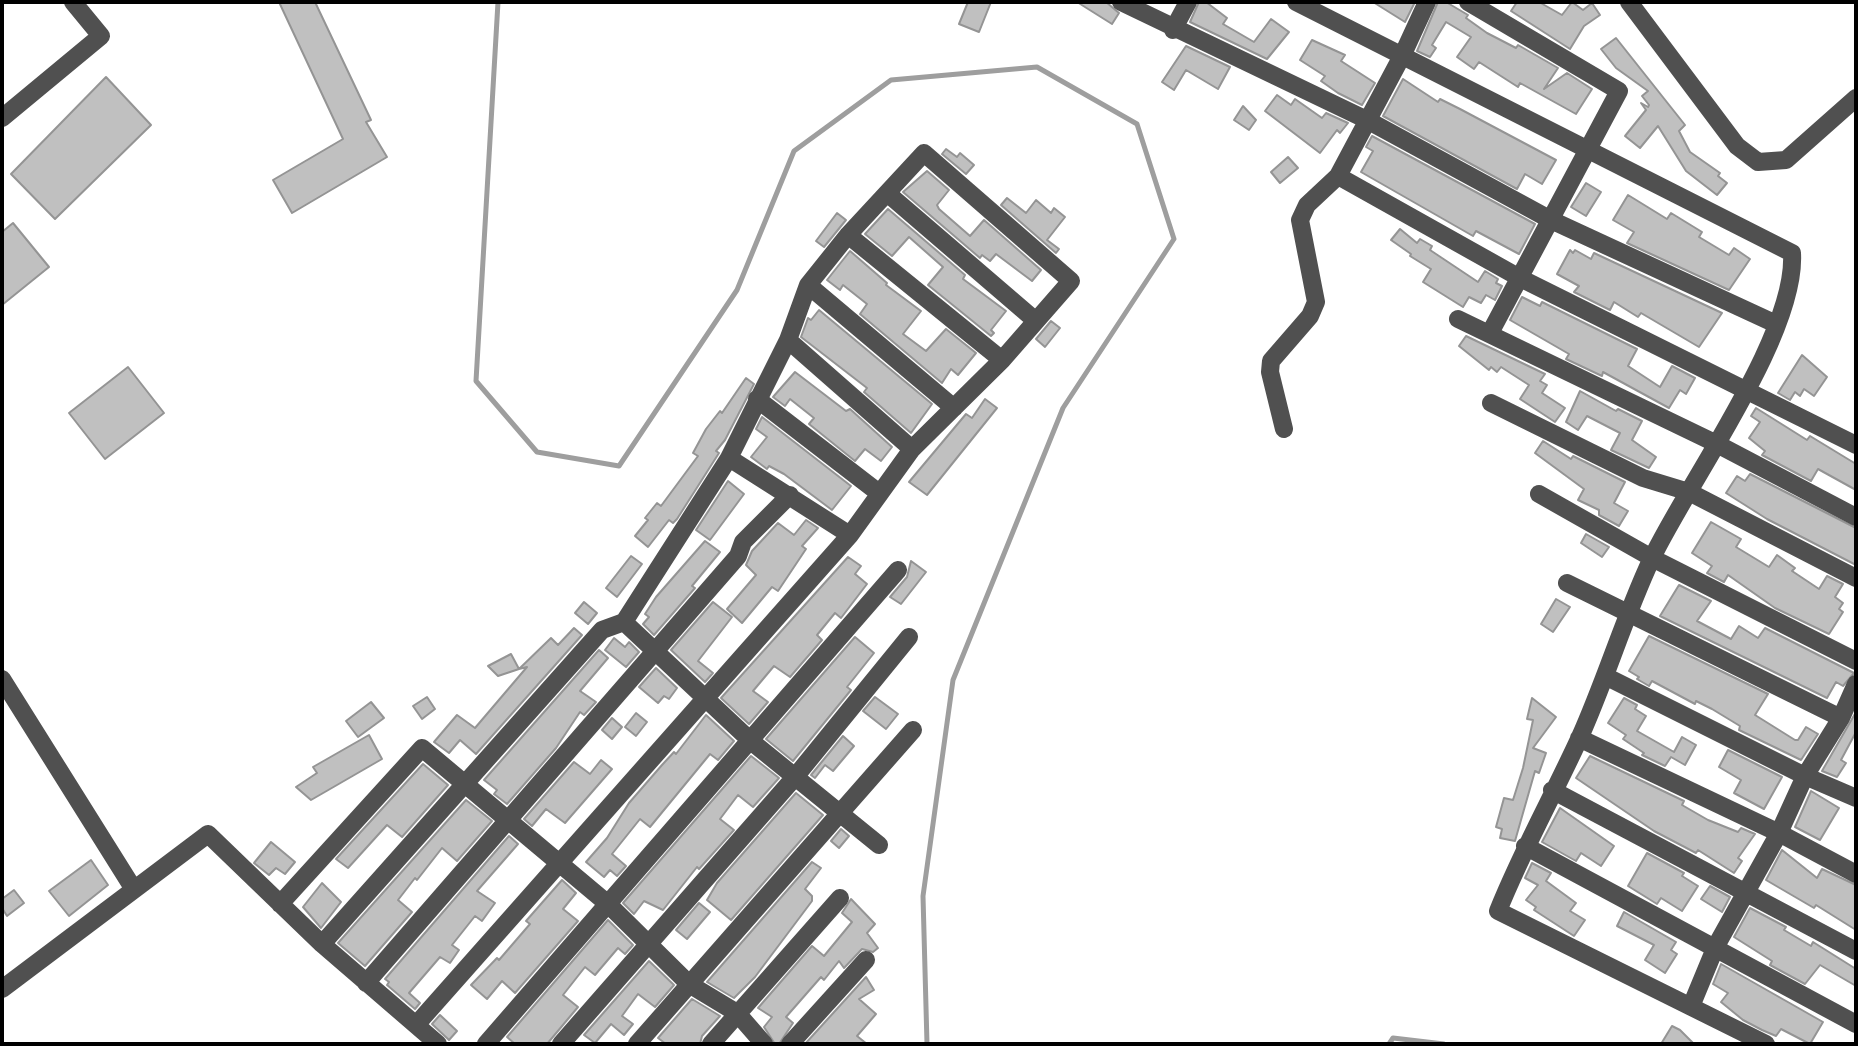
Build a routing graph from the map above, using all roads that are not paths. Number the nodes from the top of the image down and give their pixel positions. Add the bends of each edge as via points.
1 (73, 2) edge
2 (1121, 2) edge
3 (1188, 2) edge
4 (1296, 2) edge
5 (1427, 2) edge
6 (1468, 2) edge
7 (1629, 2) edge
8 (1173, 30) junction
9 (1403, 54) junction
10 (1856, 98) edge
11 (2, 118) edge
12 (1367, 120) junction
13 (1587, 148) junction
14 (1338, 176) junction
15 (887, 193) junction
16 (1551, 220) junction
17 (848, 235) junction
18 (1520, 278) junction
19 (807, 285) junction
20 (1458, 319) dead end
21 (1036, 321) junction
22 (1776, 324) junction
23 (1490, 333) junction
24 (788, 340) junction
25 (1002, 360) junction
26 (1746, 388) junction
27 (757, 399) junction
28 (1491, 403) dead end
29 (954, 408) junction
30 (1284, 429) dead end
31 (1715, 443) junction
32 (1856, 445) edge
33 (912, 449) junction
34 (729, 458) junction
35 (1689, 492) junction
36 (879, 493) junction
37 (1539, 494) dead end
38 (790, 495) junction
39 (1856, 517) edge
40 (850, 535) junction
41 (1652, 558) junction
42 (898, 570) dead end
43 (1856, 578) edge
44 (1567, 583) dead end
45 (1629, 613) junction
46 (624, 622) junction
47 (909, 637) dead end
48 (655, 653) junction
49 (1856, 662) edge
50 (1605, 676) junction
51 (2, 680) edge
52 (1856, 684) edge
53 (704, 699) junction
54 (1842, 718) junction
55 (913, 730) dead end
56 (1579, 738) junction
57 (752, 742) junction
58 (1805, 776) junction
59 (795, 777) junction
60 (465, 783) junction
61 (1552, 790) junction
62 (1856, 799) edge
63 (840, 812) junction
64 (510, 821) junction
65 (1779, 833) junction
66 (879, 845) dead end
67 (1525, 846) junction
68 (558, 862) junction
69 (1856, 874) edge
70 (133, 888) junction
71 (1743, 893) junction
72 (840, 898) dead end
73 (280, 904) junction
74 (608, 904) junction
75 (648, 943) junction
76 (322, 944) junction
77 (1716, 946) junction
78 (1856, 951) edge
79 (866, 960) dead end
80 (366, 983) junction
81 (689, 984) junction
82 (2, 989) edge
83 (1692, 1004) junction
84 (737, 1013) junction
85 (1856, 1024) edge
86 (416, 1025) junction
87 (438, 1044) edge
88 (486, 1044) edge
89 (561, 1044) edge
90 (637, 1044) edge
91 (711, 1044) edge
92 (764, 1044) edge
93 (790, 1044) edge
94 (1766, 1044) edge

1 - 11 street via 101,36
2 - 8 street
3 - 8 street
4 - 9 street
5 - 9 street
6 - 13 street via 1619,91
7 - 10 street via 1737,146 1758,162 1786,160
8 - 12 street
9 - 12 street
9 - 13 street
12 - 14 street
12 - 16 street
13 - 16 street
13 - 22 street via 1792,254 1793,277
14 - 18 street
14 - 30 street via 1307,205 1300,220 1317,302 1271,361
15 - 17 street
15 - 21 street
15 - 21 street via 924,153 1071,281
16 - 18 street
16 - 22 street
17 - 19 street
17 - 25 street
18 - 23 street
18 - 26 street
19 - 24 street
19 - 29 street
20 - 23 street
21 - 25 street
22 - 26 street
23 - 31 street
24 - 27 street
24 - 33 street
25 - 29 street
26 - 31 street
26 - 32 street
27 - 34 street
27 - 36 street
28 - 35 street via 1643,478
29 - 33 street
31 - 35 street
31 - 39 street
33 - 36 street
34 - 38 street
34 - 46 street
35 - 41 street
35 - 43 street
36 - 40 street
37 - 41 street
38 - 40 street
38 - 48 street via 743,542 738,556
40 - 53 street
41 - 45 street
41 - 49 street
42 - 57 street
44 - 45 street
45 - 50 street
45 - 54 street
46 - 48 street
46 - 60 street via 602,630
47 - 59 street
48 - 53 street
48 - 64 street
50 - 56 street
50 - 58 street
51 - 70 street
52 - 54 street
53 - 57 street
53 - 68 street
54 - 58 street
55 - 63 street
56 - 61 street
56 - 65 street
57 - 59 street
57 - 74 street
58 - 62 street
58 - 65 street
59 - 63 street
59 - 75 street
60 - 64 street
60 - 73 street via 422,748
60 - 76 street
61 - 67 street
61 - 71 street
63 - 66 street
63 - 81 street
64 - 68 street
64 - 80 street
65 - 69 street
65 - 71 street
67 - 77 street
67 - 83 street via 1498,911
68 - 74 street
68 - 86 street
70 - 73 street via 208,834
70 - 82 street
71 - 77 street
71 - 78 street
72 - 84 street
73 - 76 street
74 - 75 street
74 - 88 street
75 - 81 street
75 - 89 street
76 - 80 street
77 - 83 street
77 - 85 street
79 - 93 street
80 - 86 street
81 - 84 street
81 - 90 street
83 - 94 street
84 - 91 street
84 - 92 street
86 - 87 street

